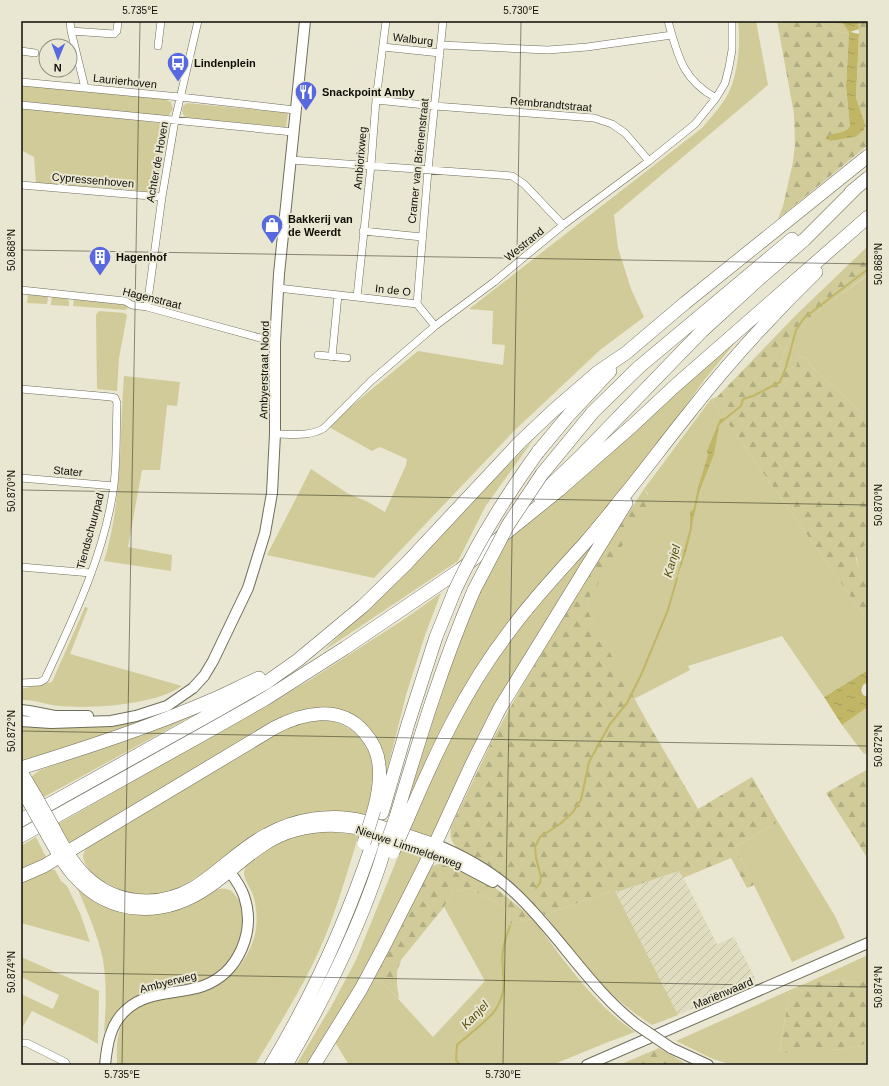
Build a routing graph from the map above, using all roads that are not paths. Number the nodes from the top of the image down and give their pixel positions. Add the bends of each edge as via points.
1 (70, 21) edge
2 (118, 21) edge
3 (161, 21) edge
4 (198, 21) edge
5 (305, 21) edge
6 (386, 21) edge
7 (443, 21) edge
8 (668, 21) edge
9 (732, 21) edge
10 (71, 31) junction
11 (672, 35) junction
12 (441, 45) junction
13 (158, 46) dead end
14 (383, 47) junction
15 (21, 51) edge
16 (35, 53) dead end
17 (440, 53) junction
18 (21, 82) edge
19 (85, 88) junction
20 (180, 97) junction
21 (716, 98) junction
22 (376, 100) junction
23 (21, 105) edge
24 (435, 106) junction
25 (295, 110) junction
26 (175, 120) junction
27 (293, 132) junction
28 (868, 156) edge
29 (291, 160) junction
30 (649, 161) junction
31 (371, 165) junction
32 (428, 170) junction
33 (868, 178) edge
34 (21, 185) edge
35 (857, 187) junction
36 (162, 197) junction
37 (868, 217) edge
38 (868, 222) edge
39 (563, 225) junction
40 (363, 231) junction
41 (422, 237) junction
42 (278, 288) junction
43 (21, 290) edge
44 (338, 295) junction
45 (357, 298) junction
46 (417, 304) junction
47 (147, 307) junction
48 (435, 326) junction
49 (275, 342) junction
50 (626, 353) junction
51 (318, 355) dead end
52 (332, 357) junction
53 (347, 358) dead end
54 (21, 389) edge
55 (275, 434) junction
56 (658, 453) junction
57 (21, 478) edge
58 (114, 486) junction
59 (21, 567) edge
60 (91, 573) junction
61 (445, 580) junction
62 (285, 669) junction
63 (21, 683) edge
64 (181, 695) junction
65 (21, 710) edge
66 (21, 721) edge
67 (21, 769) edge
68 (21, 788) edge
69 (32, 799) junction
70 (378, 812) junction
71 (402, 818) junction
72 (21, 820) edge
73 (21, 836) edge
74 (433, 848) junction
75 (63, 854) junction
76 (227, 868) junction
77 (21, 876) edge
78 (868, 943) edge
79 (21, 1043) edge
80 (67, 1065) edge
81 (105, 1065) edge
82 (271, 1065) edge
83 (286, 1065) edge
84 (314, 1065) edge
85 (587, 1065) edge
86 (708, 1065) edge

1 - 10 street
2 - 10 street via 114,34
3 - 13 street
4 - 20 street, Achter de Hoven
5 - 25 street, Ambyerstraat Noord
6 - 14 street, Ambiorixweg
7 - 12 street, Cramer van Brienenstraat
8 - 11 street
9 - 21 street, Westrand via 729,67
10 - 19 street
11 - 12 street via 548,50
11 - 21 street via 677,55 688,75 700,88
12 - 17 street, Cramer van Brienenstraat
14 - 17 street, Walburg
14 - 22 street, Ambiorixweg
15 - 16 street
17 - 24 street, Cramer van Brienenstraat
18 - 19 street, Laurierhoven
19 - 20 street, Laurierhoven
20 - 25 street
20 - 26 street, Achter de Hoven
21 - 30 street, Westrand via 695,124
22 - 24 street
22 - 31 street, Ambiorixweg
23 - 26 street
24 - 30 street, Rembrandtstraat via 594,118 625,132
24 - 32 street, Cramer van Brienenstraat
25 - 27 street, Ambyerstraat Noord
26 - 27 street
26 - 36 street, Achter de Hoven
27 - 29 street, Ambyerstraat Noord
28 - 50 highway
29 - 31 street
29 - 42 street, Ambyerstraat Noord
30 - 39 street, Westrand
31 - 32 street
31 - 40 street, Ambiorixweg
32 - 39 street via 512,176 524,184
32 - 41 street, Cramer van Brienenstraat
33 - 35 highway
34 - 36 street, Cypressenhoven
35 - 61 highway via 804,240 702,331 557,479
35 - 71 highway, bridge via 639,367 593,412 542,474 508,525 474,590 456,632 442,669
36 - 47 street, Achter de Hoven
37 - 61 highway via 559,490 489,548
38 - 56 highway via 741,350
39 - 48 street, Westrand via 494,282
40 - 41 street
40 - 45 street, Ambiorixweg
41 - 46 street, Cramer van Brienenstraat
42 - 44 street, In de O
42 - 49 street, Ambyerstraat Noord
43 - 47 street, Hagenstraat via 125,301 132,305
44 - 45 street, In de O
44 - 52 street
45 - 46 street, In de O
46 - 48 street, In de O
47 - 49 street, Hagenstraat
48 - 55 street, Westrand via 371,381 322,430 309,434
49 - 55 street, Ambyerstraat Noord
50 - 62 highway via 598,372 554,410 520,442 406,564 363,606
50 - 70 highway, bridge via 538,452 478,543 436,637
51 - 52 street
52 - 53 street
54 - 58 street, Tiendschuurpad via 115,398 117,403
55 - 64 street, Ambyerstraat Noord via 269,514 248,588 207,672 196,686
56 - 71 highway via 532,602 496,649 454,717
56 - 74 highway via 500,708
57 - 58 street, Stater
58 - 60 street, Tiendschuurpad via 108,518
59 - 60 street
60 - 63 street, Tiendschuurpad via 45,679 40,682
61 - 73 highway via 265,699
62 - 67 highway via 258,678 173,716
62 - 72 highway via 267,682
64 - 65 street, Ambyerstraat Noord via 136,710 111,715 64,716
64 - 66 street, Ambyerstraat Noord via 167,706 111,721
67 - 69 main road, Nieuwe Limmelderweg
68 - 69 main road, Nieuwe Limmelderweg
69 - 75 main road, Nieuwe Limmelderweg, bridge
70 - 75 highway via 379,766 371,742 359,727 344,718 326,714 307,715 274,728
70 - 82 highway, bridge via 343,910 340,931 304,1008
71 - 83 highway, bridge via 330,984
74 - 76 main road, Nieuwe Limmelderweg via 358,818 335,816 293,822 266,834 248,844
74 - 84 highway via 361,988
74 - 86 street, Nieuwe Limmelderweg, bridge via 466,858 514,892 619,1010 671,1048
75 - 76 main road, Nieuwe Limmelderweg via 66,868 96,896 113,904 143,910 182,903 210,888
75 - 77 highway
76 - 81 street, Ambyerweg via 240,886 247,912 245,939 235,960 220,977 205,985 150,996 126,1010 112,1030
78 - 85 street, Mariënwaard
79 - 80 street via 27,1043

